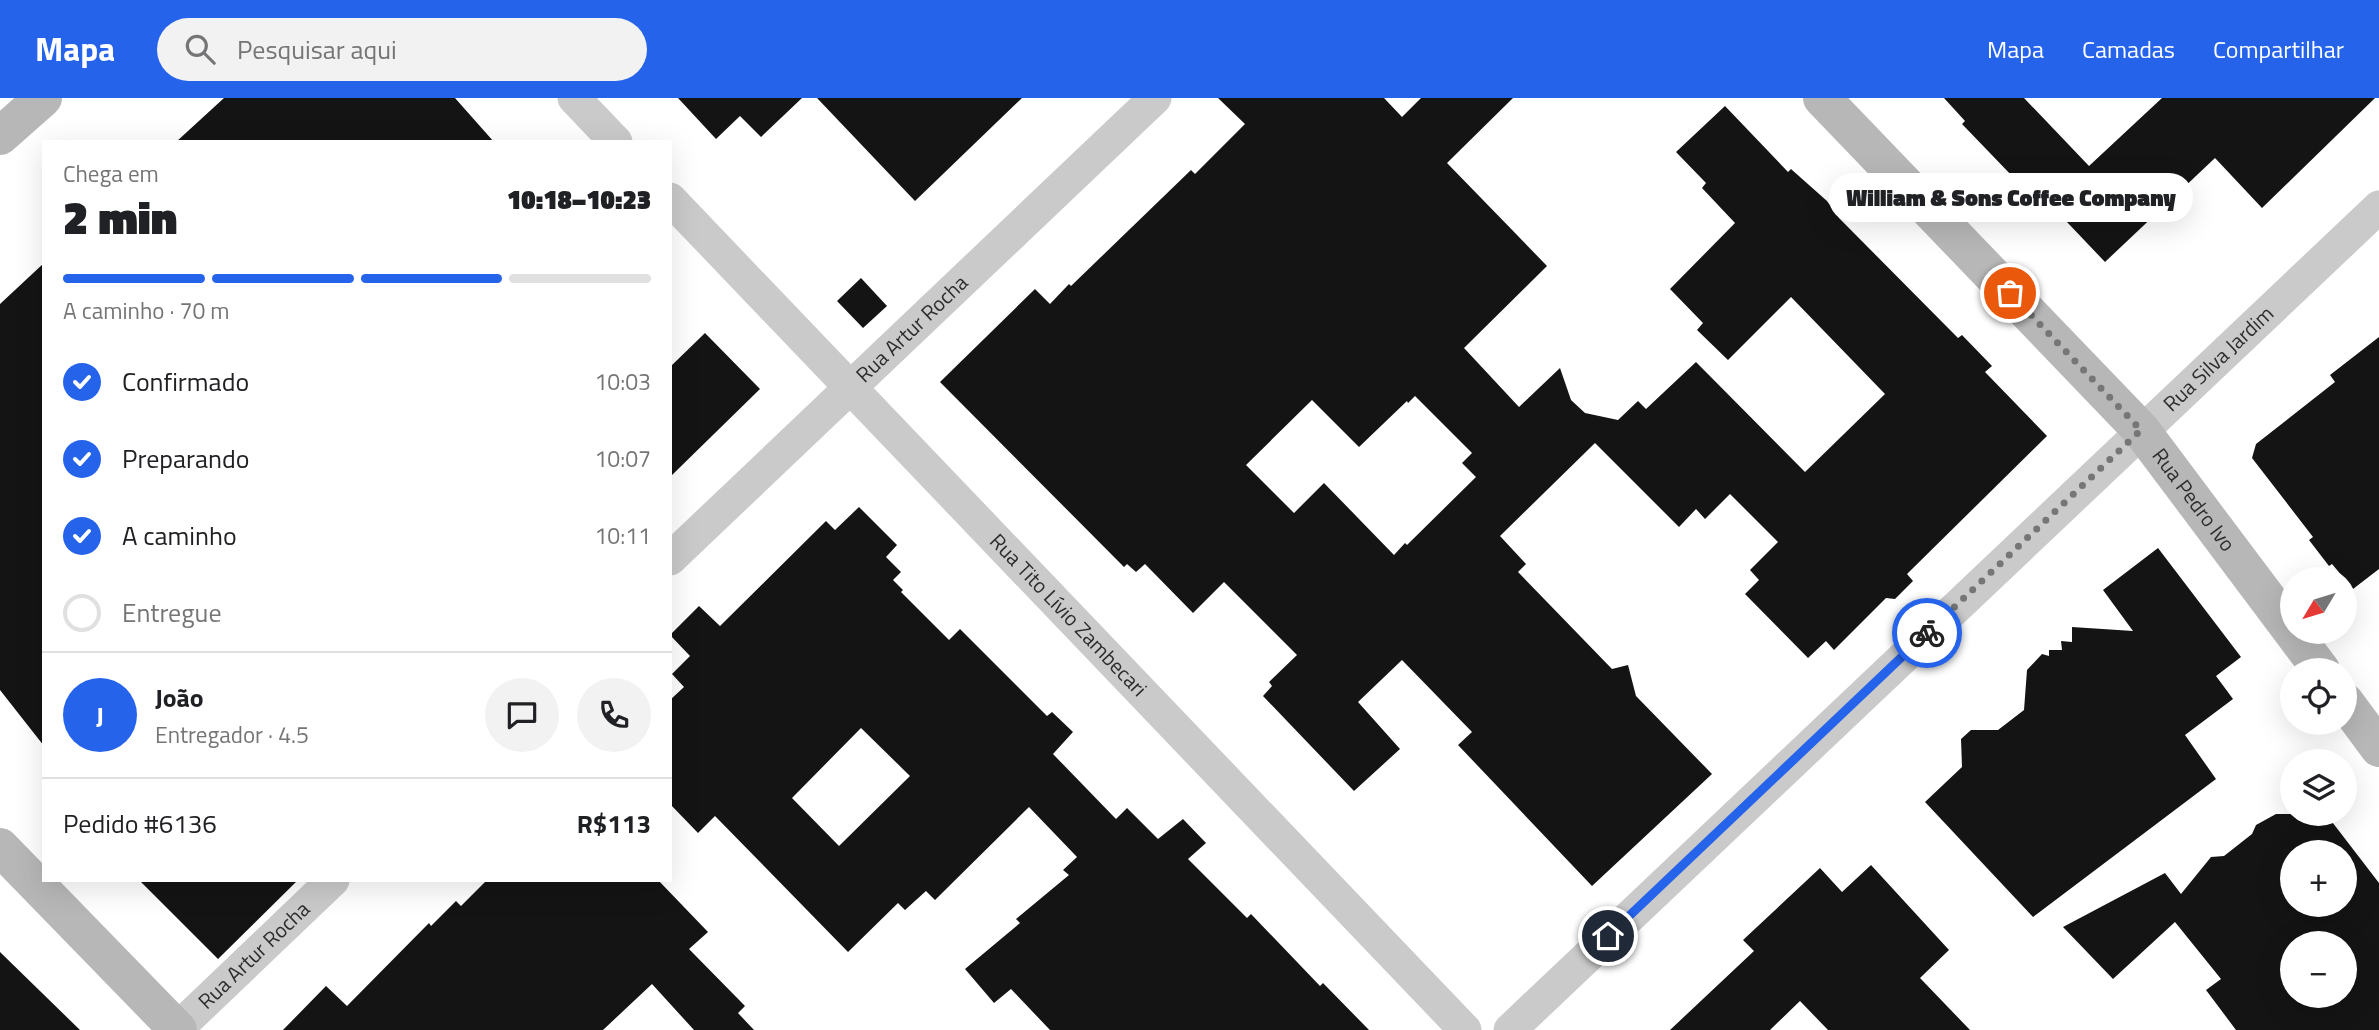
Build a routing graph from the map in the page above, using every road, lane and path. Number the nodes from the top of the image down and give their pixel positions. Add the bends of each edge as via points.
1 (43, 98) edge
2 (574, 98) edge
3 (1155, 98) edge
4 (1822, 98) edge
5 (0, 136) edge
6 (614, 140) edge
7 (672, 201) edge
8 (2379, 207) edge
9 (851, 387) junction
10 (2141, 430) junction
11 (672, 557) edge
12 (2312, 658) edge
13 (2357, 718) edge
14 (2379, 748) edge
15 (0, 847) edge
16 (331, 882) edge
17 (177, 1030) edge
18 (1465, 1030) edge
19 (1510, 1030) edge

1 - 5 street
2 - 6 street
3 - 9 street, Rua Artur Rocha
4 - 10 street, Rua Pedro Ivo
7 - 9 street, Rua Tito Lívio Zambecari
8 - 10 street, Rua Silva Jardim
9 - 11 street, Rua Artur Rocha
9 - 18 street, Rua Tito Lívio Zambecari
10 - 12 street, Rua Pedro Ivo
10 - 19 street, Rua Silva Jardim
13 - 14 street
15 - 17 street
16 - 17 street, Rua Artur Rocha

